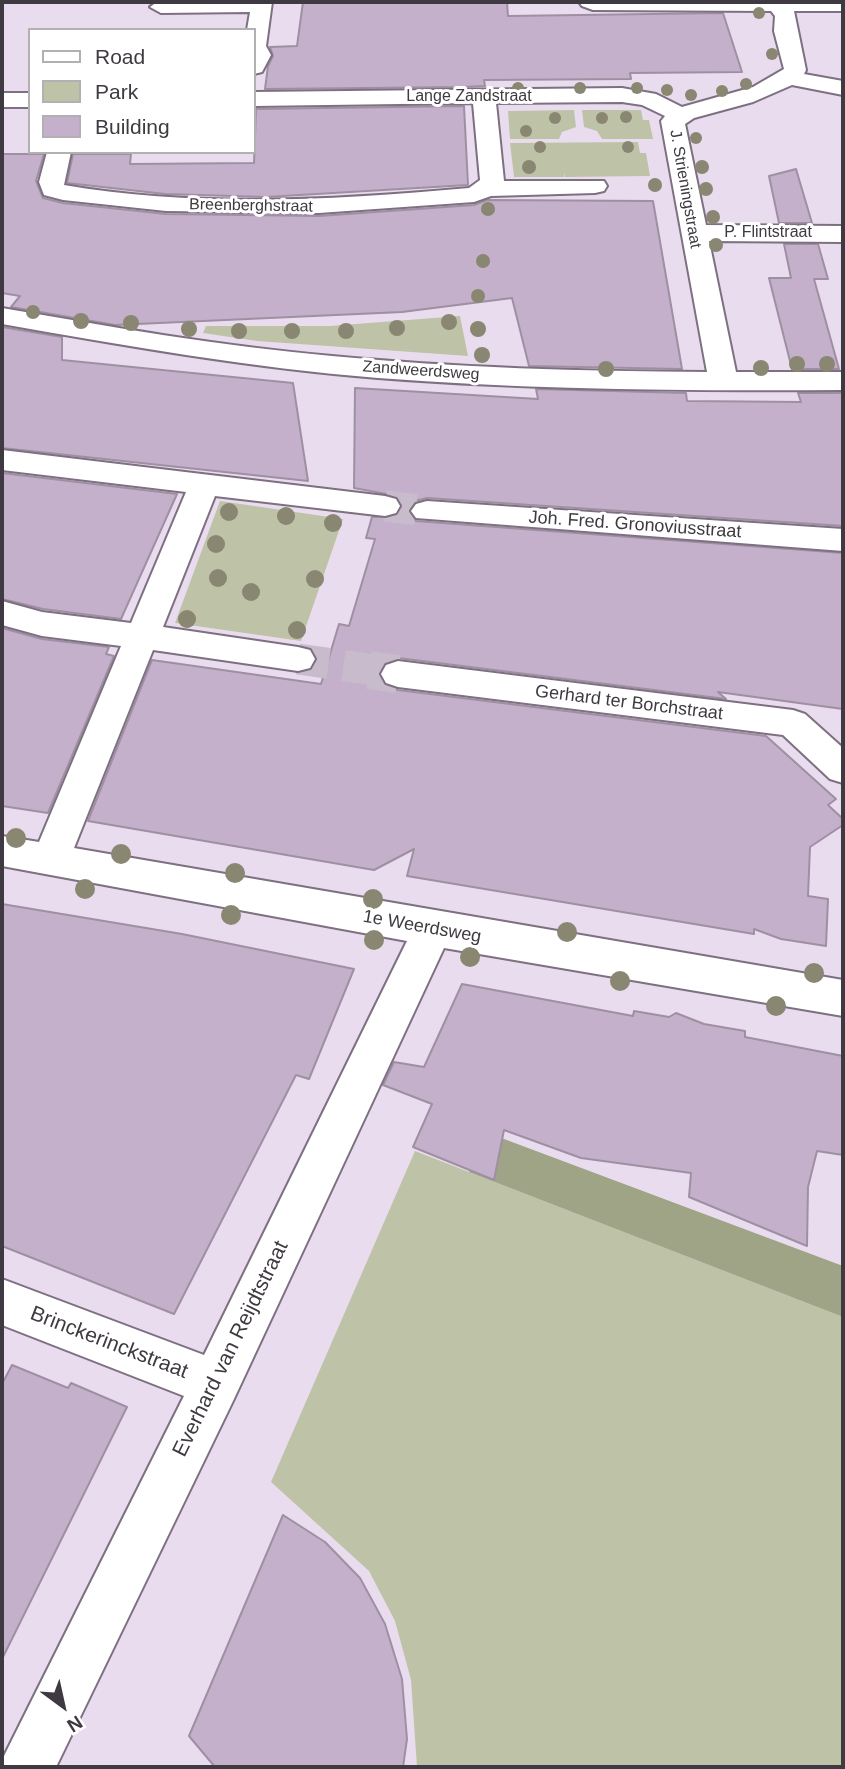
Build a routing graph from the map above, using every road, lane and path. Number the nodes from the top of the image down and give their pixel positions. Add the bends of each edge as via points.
1 (589, 2) edge
2 (776, 3) edge
3 (261, 4) edge
4 (843, 5) edge
5 (161, 7) dead end
6 (256, 39) edge
7 (256, 48) edge
8 (256, 66) edge
9 (790, 78) junction
10 (843, 88) edge
11 (484, 97) junction
12 (256, 99) edge
13 (2, 100) edge
14 (28, 100) edge
15 (680, 115) junction
16 (58, 154) edge
17 (596, 186) dead end
18 (486, 189) junction
19 (692, 233) junction
20 (843, 234) edge
21 (6, 323) edge
22 (723, 380) junction
23 (843, 381) edge
24 (2, 460) edge
25 (205, 483) junction
26 (385, 506) tunnel mouth
27 (427, 511) tunnel mouth
28 (843, 540) edge
29 (12, 615) edge
30 (139, 637) junction
31 (298, 659) tunnel mouth
32 (398, 674) tunnel mouth
33 (843, 769) edge
34 (2, 851) edge
35 (50, 860) junction
36 (433, 929) junction
37 (843, 998) edge
38 (2, 1302) edge
39 (216, 1384) junction
40 (27, 1767) edge

1 - 2 street
2 - 4 street
2 - 9 street via 786,15 785,31 795,70
3 - 5 street
3 - 6 street
7 - 8 street via 260,55
9 - 10 street
9 - 15 street, J. Strieningstraat
11 - 12 street, Lange Zandstraat
11 - 15 street, Lange Zandstraat via 635,96
11 - 18 street via 492,180
13 - 14 street
15 - 19 street, J. Strieningstraat via 673,126
16 - 18 street, Breenberghstraat via 53,190 100,199 225,208 353,206 474,195
17 - 18 street, Breenberghstraat
19 - 20 street, P. Flintstraat
19 - 22 street, J. Strieningstraat
21 - 22 street, Zandweerdsweg via 377,369
22 - 23 street, Zandweerdsweg
24 - 25 street
25 - 26 street
25 - 30 street
27 - 28 street, Joh. Fred. Gronoviusstraat
29 - 30 street via 41,624
30 - 31 street
30 - 35 street
32 - 33 street, Gerhard ter Borchstraat via 793,723
34 - 35 street, 1e Weerdsweg
35 - 36 street, 1e Weerdsweg
36 - 37 street, 1e Weerdsweg
36 - 39 street, Everhard van Reijdtstraat
38 - 39 street, Brinckerinckstraat
39 - 40 street, Everhard van Reijdtstraat

